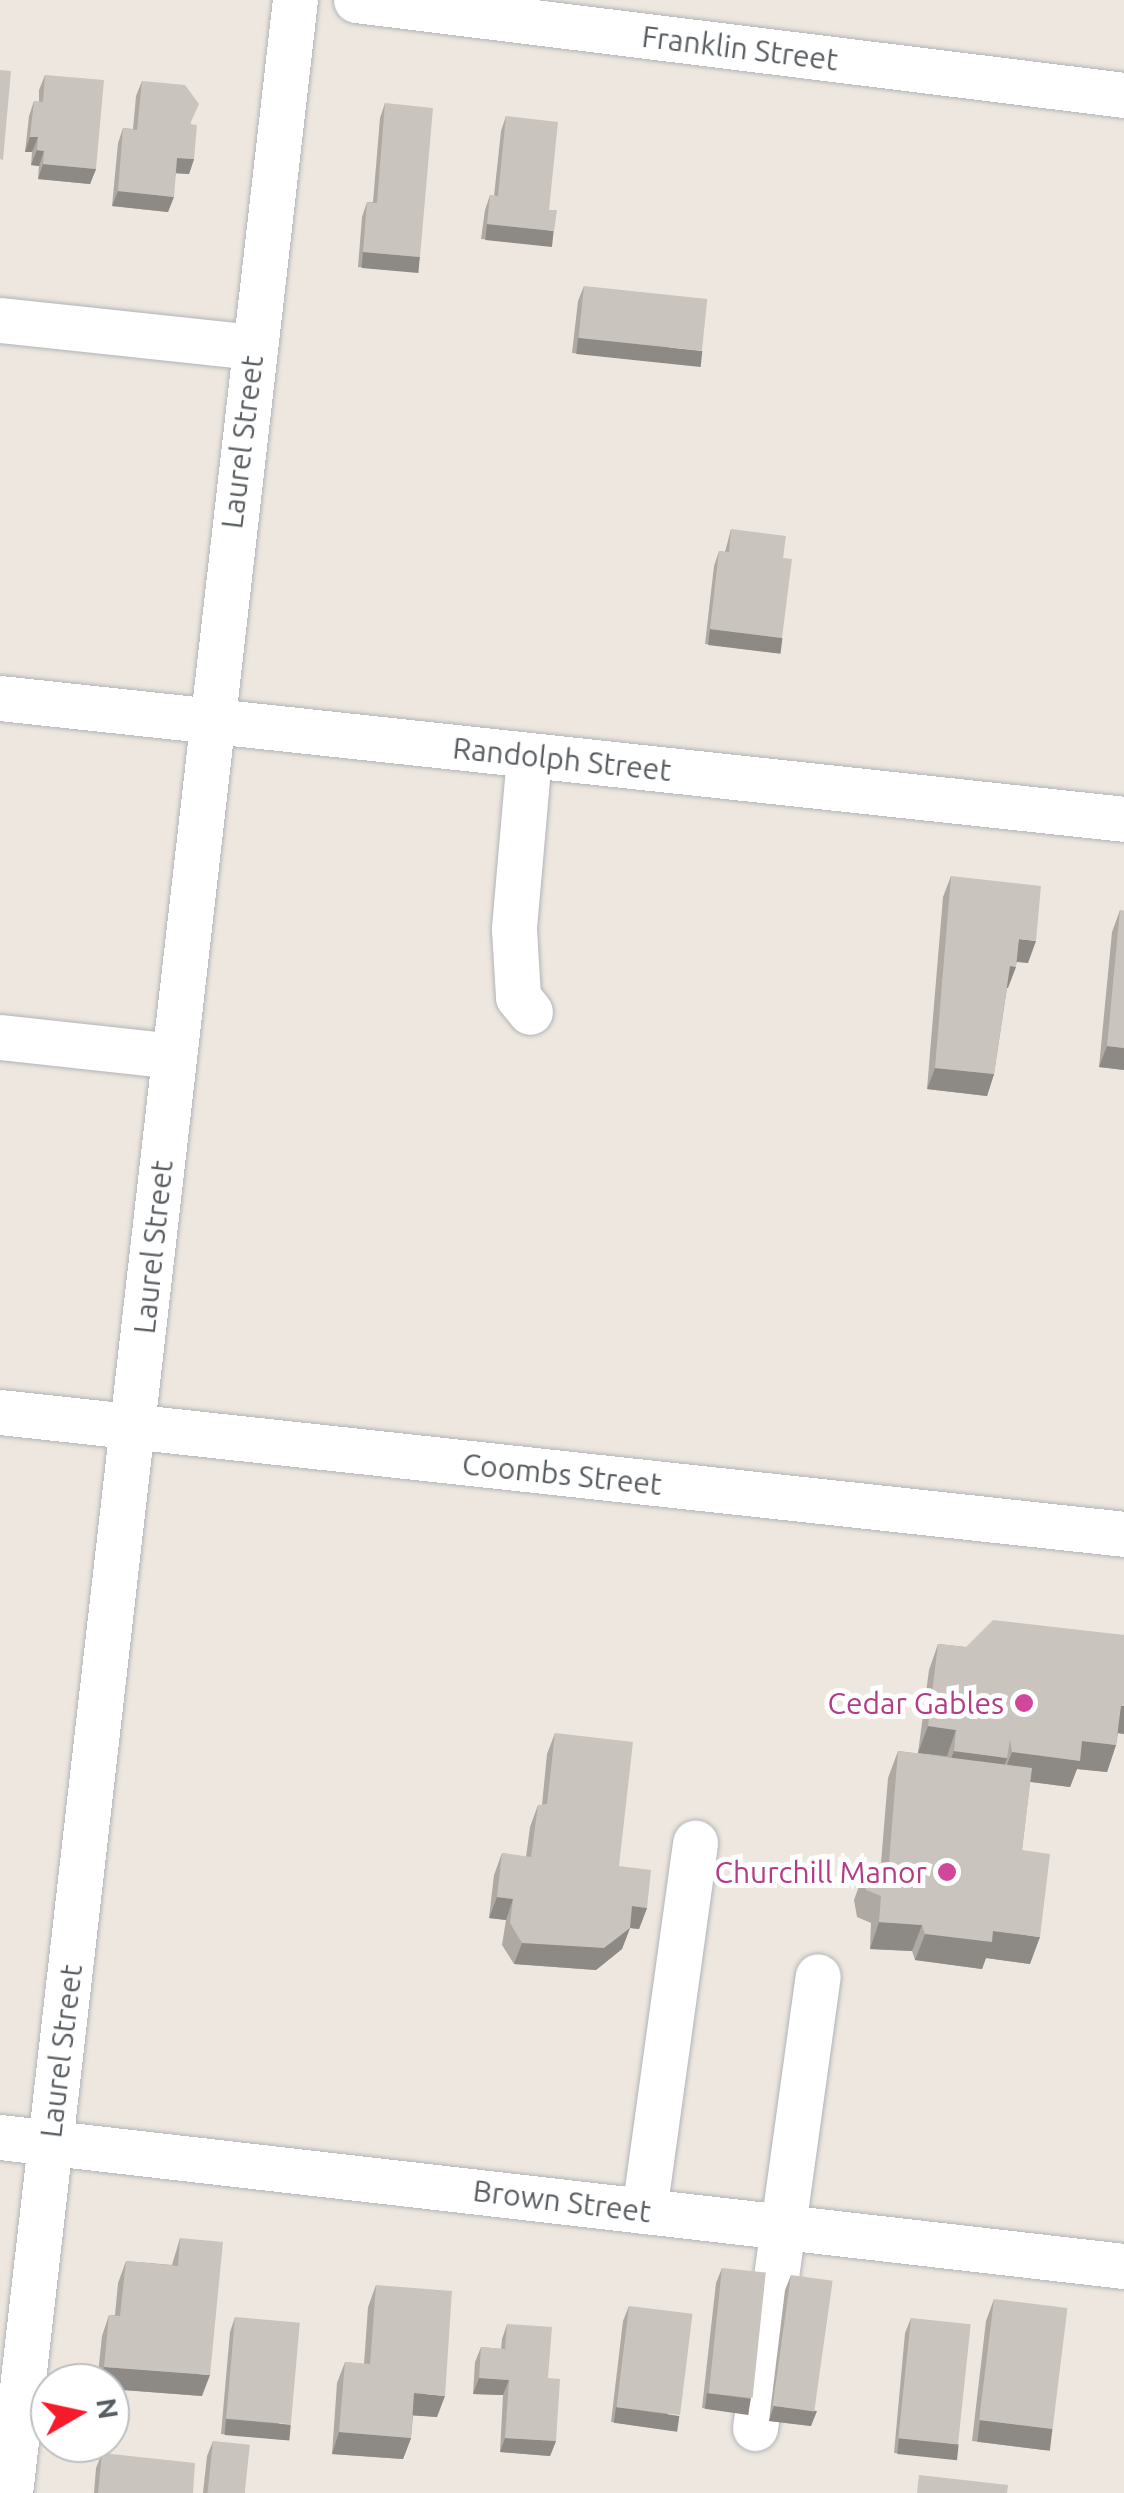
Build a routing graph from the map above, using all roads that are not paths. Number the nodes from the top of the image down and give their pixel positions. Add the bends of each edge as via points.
1 (294, 0) edge
2 (356, 0) edge
3 (579, 14) edge
4 (1124, 95) edge
5 (0, 320) edge
6 (254, 347) junction
7 (0, 698) edge
8 (209, 722) junction
9 (530, 756) junction
10 (1124, 819) edge
11 (530, 1012) dead end
12 (0, 1037) edge
13 (174, 1056) junction
14 (0, 1412) edge
15 (134, 1427) junction
16 (1124, 1534) edge
17 (695, 1844) dead end
18 (818, 1976) dead end
19 (0, 2137) edge
20 (51, 2142) junction
21 (644, 2211) junction
22 (784, 2227) junction
23 (1124, 2266) edge
24 (755, 2428) dead end
25 (10, 2493) edge

1 - 6 street, Laurel Street
2 - 3 street, Franklin Street
3 - 4 street, Franklin Street
5 - 6 street
6 - 8 street, Laurel Street
7 - 8 street, Randolph Street
8 - 9 street, Randolph Street
8 - 13 street, Laurel Street
9 - 10 street, Randolph Street
9 - 11 street via 514,943 518,997
12 - 13 street
13 - 15 street, Laurel Street
14 - 15 street, Coombs Street
15 - 16 street, Coombs Street
15 - 20 street, Laurel Street
17 - 21 street
18 - 22 street
19 - 20 street, Brown Street
20 - 21 street, Brown Street
20 - 25 street, Laurel Street
21 - 22 street, Brown Street
22 - 23 street, Brown Street
22 - 24 street

